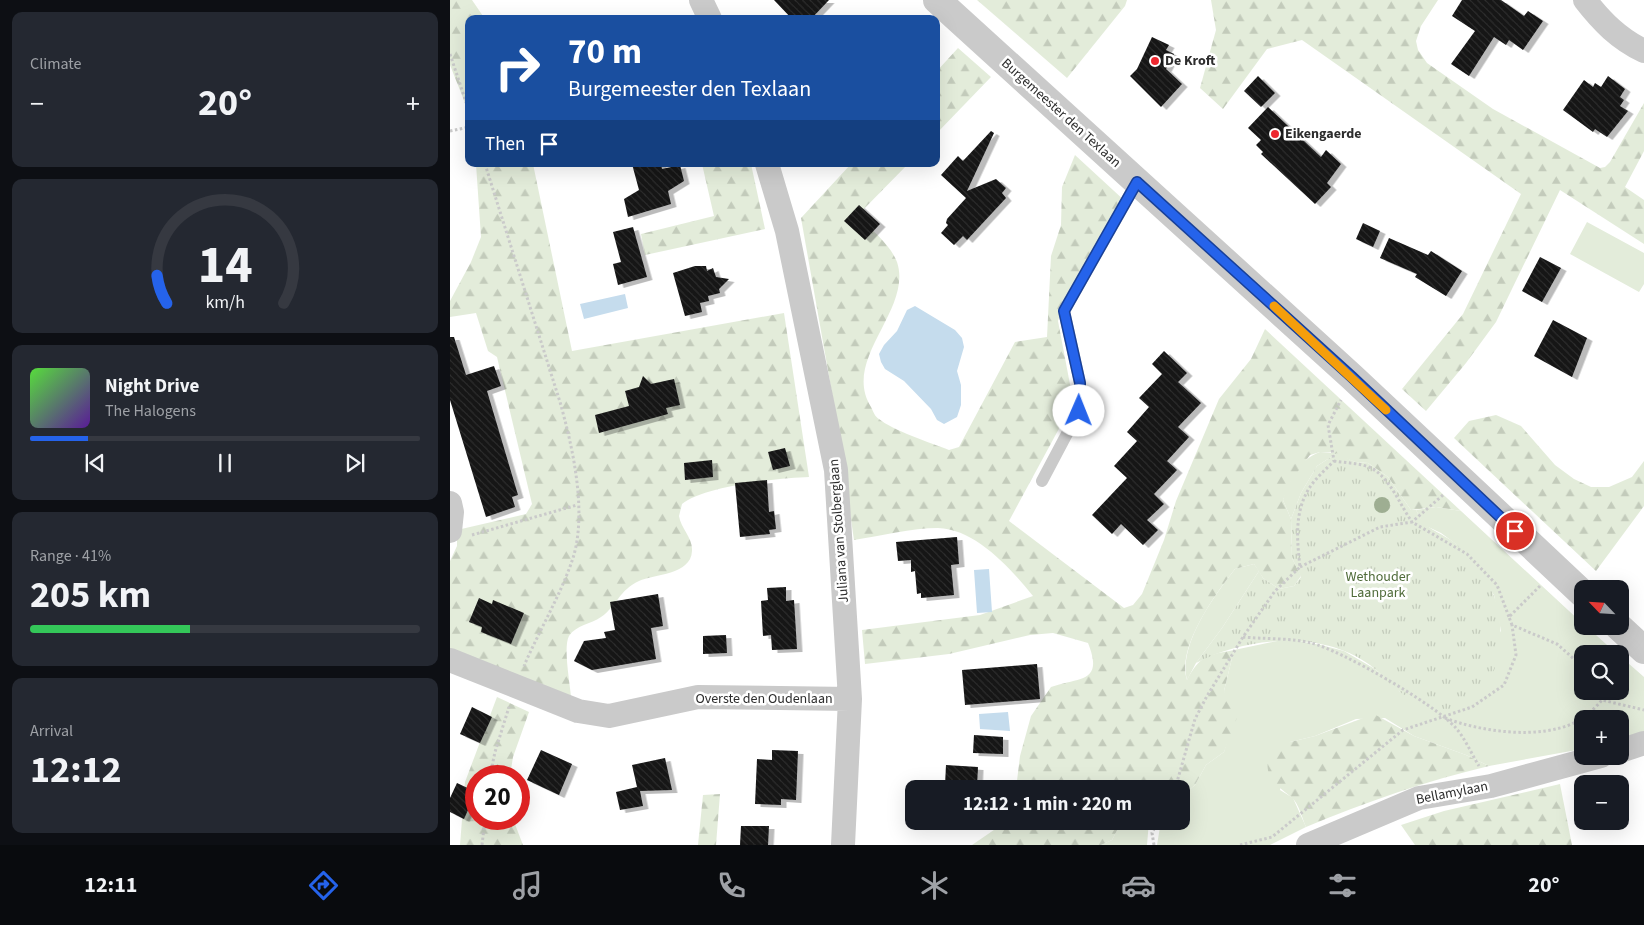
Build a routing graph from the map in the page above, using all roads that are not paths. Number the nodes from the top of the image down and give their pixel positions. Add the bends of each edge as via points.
1 (701, 0) edge
2 (937, 0) edge
3 (1585, 0) edge
4 (708, 15) edge
5 (1644, 51) edge
6 (768, 167) edge
7 (1137, 182) junction
8 (1042, 481) dead end
9 (450, 503) edge
10 (459, 533) edge
11 (1574, 585) edge
12 (1628, 635) edge
13 (1644, 650) edge
14 (450, 660) edge
15 (850, 699) junction
16 (1644, 743) edge
17 (1629, 748) edge
18 (1574, 763) edge
19 (843, 845) edge
20 (1308, 845) edge

1 - 4 street
2 - 7 street, Burgemeester den Texlaan
3 - 5 street via 1600,19 1626,42
6 - 15 street, Juliana van Stolberglaan via 787,231 836,470
7 - 8 lane via 1064,311 1080,383 1079,411
7 - 11 street, Burgemeester den Texlaan via 1352,377
9 - 10 street
12 - 13 street
14 - 15 street, Overste den Oudenlaan via 578,711 609,716 698,697
15 - 19 street, Juliana van Stolberglaan
16 - 17 street
18 - 20 street, Bellamylaan via 1491,786 1419,798

